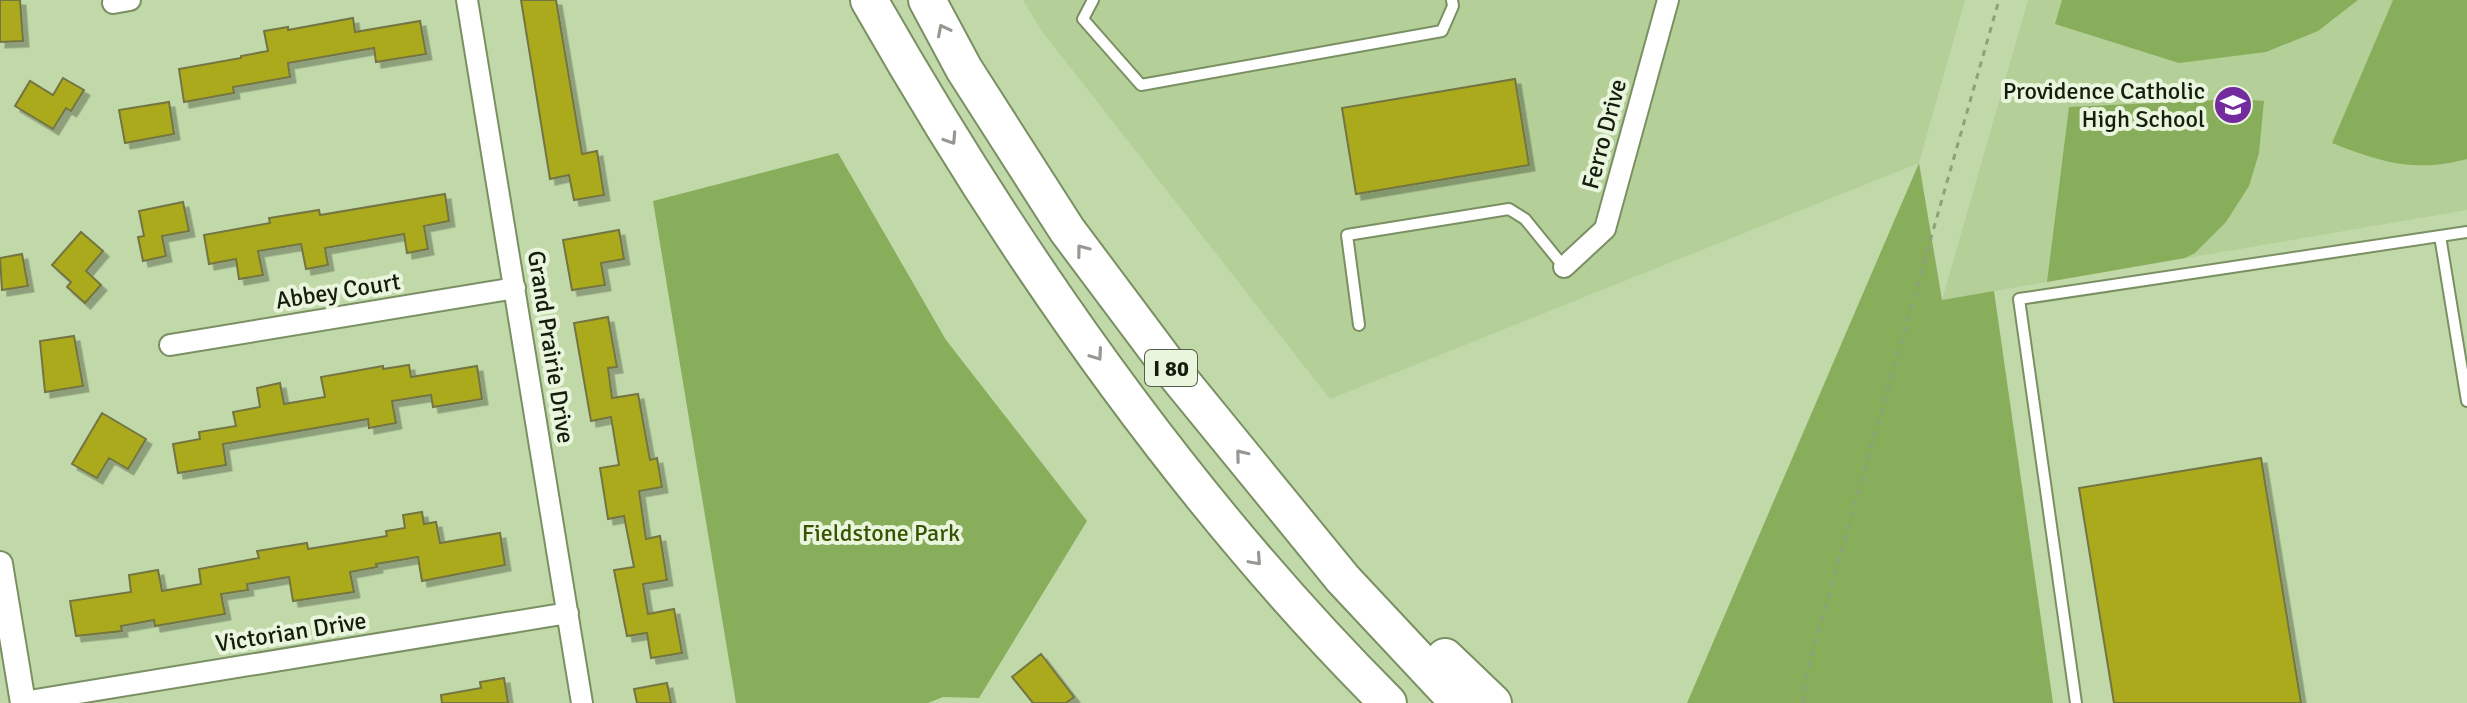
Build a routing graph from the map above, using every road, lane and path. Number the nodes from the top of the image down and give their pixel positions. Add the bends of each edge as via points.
1 (467, 0) edge
2 (869, 0) edge
3 (927, 0) edge
4 (1093, 0) edge
5 (1452, 0) edge
6 (1668, 0) edge
7 (1999, 0) edge
8 (2467, 232) edge
9 (2440, 236) junction
10 (1564, 267) joint
11 (515, 288) junction
12 (1359, 325) dead end
13 (170, 345) dead end
14 (2467, 401) edge
15 (1270, 490) junction
16 (0, 564) edge
17 (568, 613) junction
18 (23, 703) edge
19 (582, 703) edge
20 (1388, 703) edge
21 (1459, 703) edge
22 (1493, 703) edge
23 (1803, 703) edge
24 (2076, 703) edge

1 - 11 street, Grand Prairie Drive
2 -> 20 highway, I 80 via 1029,260 1123,391 1216,515
15 -> 3 highway, I 80 via 1067,230 964,69
4 - 5 lane via 1083,19 1141,85 1442,31
6 - 10 street, Ferro Drive via 1605,229
7 - 23 path via 1808,668
8 - 9 lane
9 - 14 lane
9 - 24 lane via 2019,299
10 - 12 lane via 1525,219 1509,209 1347,235
11 - 13 street, Abbey Court
11 - 17 street, Grand Prairie Drive
15 - 21 highway, I 80 via 1343,579
15 - 22 highway
16 - 18 street
17 - 18 street, Victorian Drive
17 - 19 street, Grand Prairie Drive

